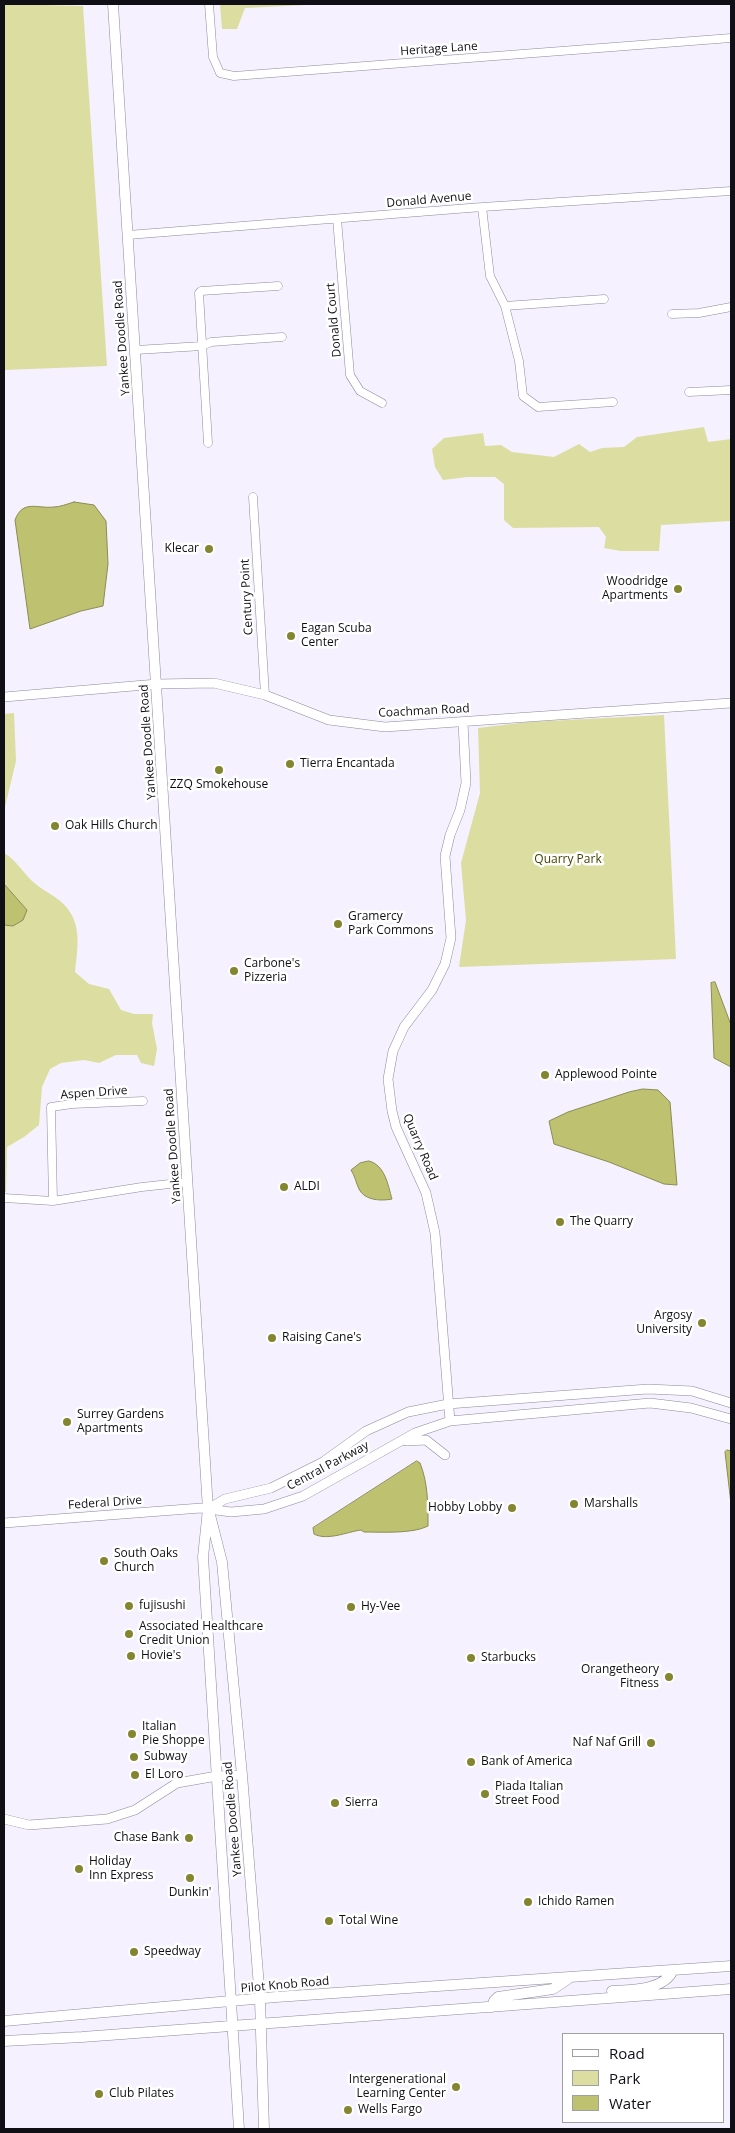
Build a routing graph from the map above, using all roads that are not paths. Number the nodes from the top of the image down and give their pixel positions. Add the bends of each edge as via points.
1 (113, 4) edge
2 (209, 4) edge
3 (731, 38) edge
4 (731, 191) edge
5 (482, 207) junction
6 (337, 219) junction
7 (128, 235) junction
8 (278, 286) dead end
9 (604, 298) dead end
10 (504, 306) junction
11 (731, 307) edge
12 (672, 314) dead end
13 (282, 337) dead end
14 (202, 346) junction
15 (136, 350) junction
16 (731, 390) edge
17 (689, 392) dead end
18 (613, 402) dead end
19 (382, 403) dead end
20 (208, 443) dead end
21 (253, 497) dead end
22 (157, 684) junction
23 (264, 695) junction
24 (4, 697) edge
25 (731, 703) edge
26 (463, 722) junction
27 (143, 1101) dead end
28 (188, 1182) junction
29 (4, 1198) edge
30 (54, 1201) junction
31 (731, 1403) edge
32 (448, 1404) junction
33 (731, 1419) edge
34 (450, 1421) junction
35 (398, 1443) junction
36 (445, 1455) dead end
37 (208, 1509) junction
38 (4, 1523) edge
39 (242, 1775) junction
40 (217, 1776) junction
41 (4, 1819) edge
42 (731, 1966) edge
43 (673, 1970) junction
44 (568, 1978) junction
45 (731, 1990) edge
46 (260, 1999) junction
47 (231, 2002) junction
48 (543, 2004) junction
49 (492, 2007) junction
50 (4, 2022) edge
51 (260, 2024) junction
52 (233, 2025) junction
53 (4, 2041) edge
54 (239, 2129) edge
55 (264, 2129) edge

1 - 7 main road, Yankee Doodle Road
2 - 3 street, Heritage Lane via 213,57 220,73 234,76
4 - 5 street, Donald Avenue
5 - 6 street, Donald Avenue
5 - 10 street via 490,276
6 - 7 street, Donald Avenue
6 - 19 street, Donald Court via 350,375 360,391
7 - 15 main road, Yankee Doodle Road
8 - 14 street via 201,290
9 - 10 street
10 - 18 street via 519,361 523,396 538,407
11 - 12 street
13 - 14 street via 211,342
14 - 15 street
14 - 20 street
15 - 22 main road, Yankee Doodle Road
16 - 17 street
21 - 23 street, Century Point
22 - 23 street, Coachman Road via 214,684
22 - 24 street, Coachman Road
22 - 28 main road, Yankee Doodle Road
23 - 26 street, Coachman Road via 329,720 385,728
25 - 26 street, Coachman Road
26 - 32 street, Quarry Road via 466,783 445,856 451,938 445,964 432,990 404,1027 393,1051 388,1079 396,1127 431,1209
27 - 30 street, Aspen Drive via 51,1107
28 - 30 street
28 - 37 main road, Yankee Doodle Road
29 - 30 street
31 - 32 street, Central Parkway via 692,1391 648,1389
32 - 34 street, Quarry Road
32 - 37 street, Central Parkway via 408,1412 366,1431 323,1462 271,1488 225,1499
33 - 34 street, Central Parkway via 691,1408 650,1403
34 - 35 street, Central Parkway
35 - 36 street via 426,1440
35 - 37 street, Central Parkway via 303,1496 264,1509 231,1512
37 - 38 street, Federal Drive
37 - 39 main road, Yankee Doodle Road via 222,1562
37 - 40 main road, Yankee Doodle Road via 203,1557
39 - 40 street
39 - 46 main road, Yankee Doodle Road
40 - 41 street via 177,1783 135,1810 107,1819 29,1825
40 - 47 main road, Yankee Doodle Road
42 - 43 main road, Pilot Knob Road
43 - 44 main road, Pilot Knob Road
43 - 48 main road, Pilot Knob Road via 670,1977 659,1984 575,1995
44 - 46 main road, Pilot Knob Road
44 - 49 main road, Pilot Knob Road via 553,1989 498,1997
45 - 48 main road, Pilot Knob Road
46 - 47 main road, Pilot Knob Road
46 - 51 main road, Yankee Doodle Road
47 - 50 main road, Pilot Knob Road
47 - 52 main road, Yankee Doodle Road
48 - 49 main road, Pilot Knob Road
49 - 51 main road, Pilot Knob Road
51 - 52 main road, Pilot Knob Road
51 - 55 main road, Yankee Doodle Road
52 - 53 main road, Pilot Knob Road
52 - 54 main road, Yankee Doodle Road

